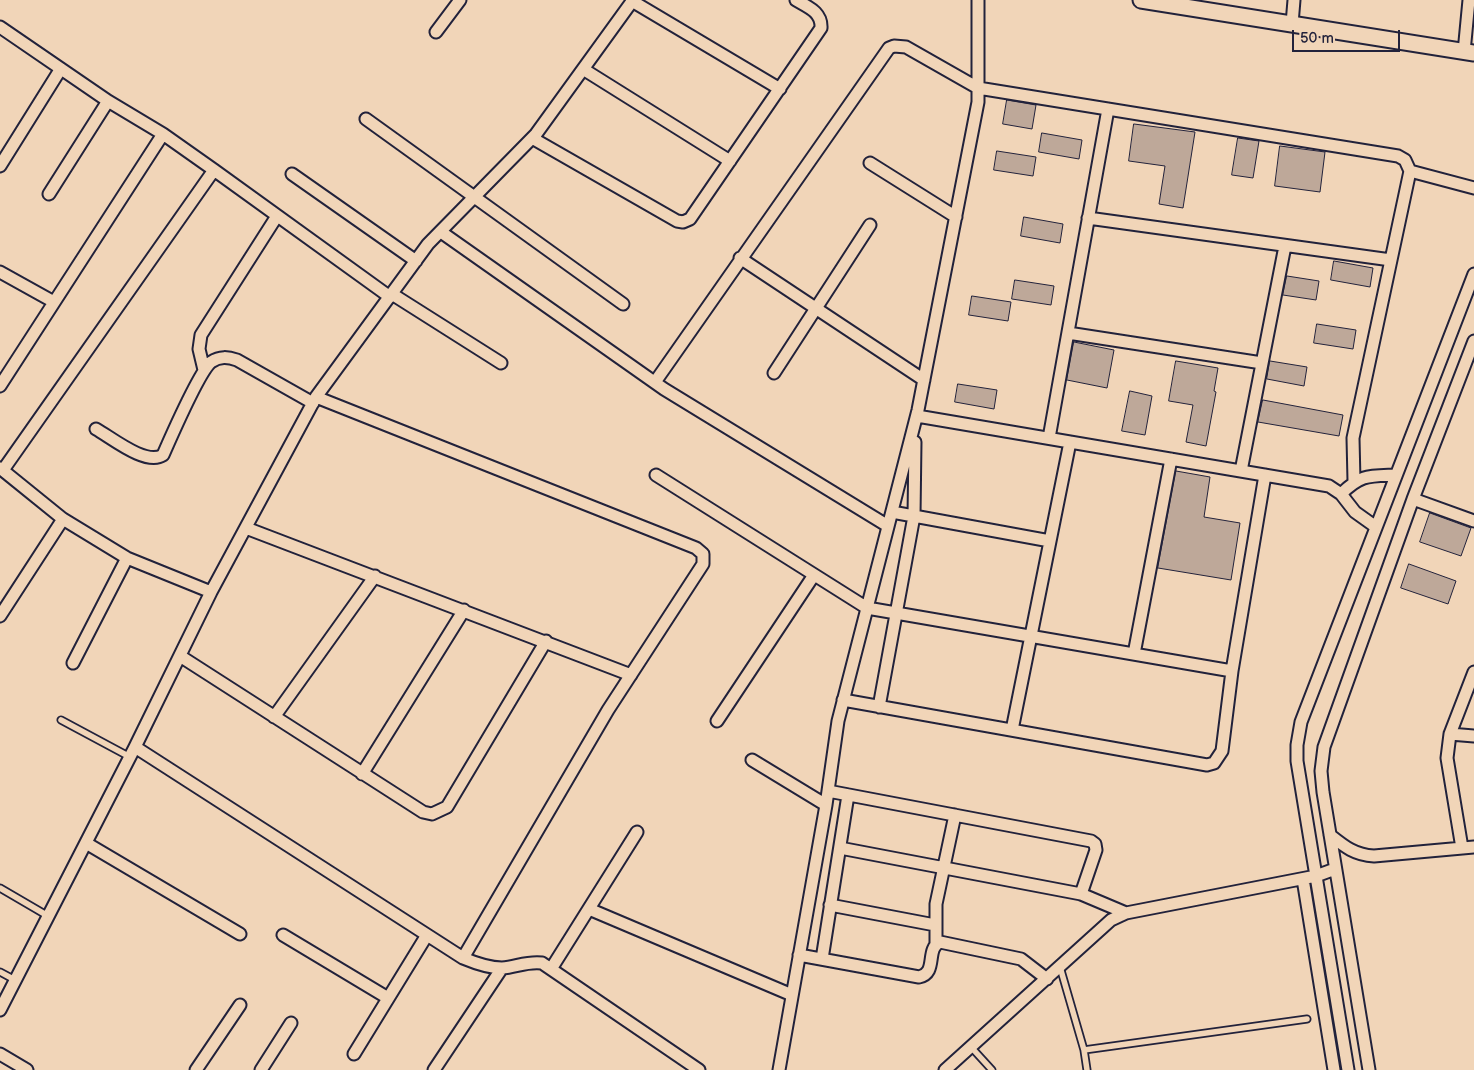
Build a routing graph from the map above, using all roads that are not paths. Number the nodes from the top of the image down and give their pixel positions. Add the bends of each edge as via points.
1 (460, 0) edge
2 (632, 0) edge
3 (796, 0) edge
4 (978, 0) edge
5 (1141, 0) edge
6 (1294, 0) edge
7 (1470, 0) edge
8 (1162, 2) edge
9 (1292, 24) junction
10 (0, 27) edge
11 (436, 32) dead end
12 (1469, 52) edge
13 (583, 69) junction
14 (60, 70) junction
15 (978, 88) junction
16 (780, 89) junction
17 (108, 101) junction
18 (1108, 109) junction
19 (366, 119) dead end
20 (163, 134) junction
21 (532, 138) junction
22 (730, 161) junction
23 (870, 163) dead end
24 (0, 166) edge
25 (214, 170) junction
26 (1410, 171) junction
27 (292, 174) dead end
28 (1474, 188) edge
29 (49, 194) dead end
30 (473, 198) junction
31 (277, 216) junction
32 (956, 217) junction
33 (1088, 218) junction
34 (870, 225) dead end
35 (441, 232) junction
36 (1286, 246) junction
37 (740, 258) junction
38 (1391, 260) junction
39 (416, 261) junction
40 (0, 272) edge
41 (1474, 274) edge
42 (391, 295) junction
43 (54, 302) junction
44 (623, 304) dead end
45 (816, 309) junction
46 (1068, 333) junction
47 (1474, 341) edge
48 (501, 363) dead end
49 (1262, 363) junction
50 (204, 370) junction
51 (774, 373) dead end
52 (924, 380) junction
53 (655, 382) junction
54 (0, 386) edge
55 (314, 400) junction
56 (916, 419) junction
57 (96, 429) dead end
58 (1049, 438) junction
59 (1070, 442) junction
60 (1172, 459) junction
61 (2, 469) edge
62 (1241, 471) junction
63 (656, 475) dead end
64 (1264, 475) junction
65 (1396, 475) junction
66 (1354, 481) junction
67 (1341, 494) junction
68 (1413, 498) junction
69 (892, 512) junction
70 (914, 516) junction
71 (63, 519) junction
72 (1474, 521) edge
73 (888, 526) junction
74 (1376, 527) junction
75 (246, 528) junction
76 (1050, 541) junction
77 (128, 558) junction
78 (814, 574) junction
79 (375, 576) junction
80 (211, 592) junction
81 (867, 608) junction
82 (464, 610) junction
83 (896, 613) junction
84 (0, 616) edge
85 (1032, 636) junction
86 (546, 641) junction
87 (1134, 654) junction
88 (180, 656) junction
89 (73, 664) dead end
90 (1232, 671) junction
91 (1474, 672) edge
92 (631, 675) junction
93 (843, 700) junction
94 (879, 707) junction
95 (274, 717) junction
96 (61, 720) dead end
97 (717, 721) dead end
98 (1012, 730) junction
99 (1450, 734) junction
100 (1474, 736) edge
101 (133, 752) junction
102 (752, 760) dead end
103 (362, 774) junction
104 (828, 791) junction
105 (848, 795) junction
106 (826, 806) junction
107 (955, 814) junction
108 (637, 832) dead end
109 (1330, 835) junction
110 (86, 843) junction
111 (1474, 847) edge
112 (840, 848) junction
113 (1462, 848) junction
114 (945, 869) junction
115 (1335, 869) junction
116 (1316, 876) junction
117 (1303, 879) junction
118 (0, 888) edge
119 (1081, 894) junction
120 (830, 905) junction
121 (589, 909) junction
122 (1126, 913) junction
123 (48, 916) junction
124 (935, 925) junction
125 (240, 934) dead end
126 (283, 934) dead end
127 (427, 934) junction
128 (936, 943) junction
129 (800, 955) junction
130 (463, 958) junction
131 (822, 959) junction
132 (1060, 967) junction
133 (502, 968) junction
134 (551, 969) junction
135 (0, 972) edge
136 (1047, 979) junction
137 (15, 980) junction
138 (792, 995) junction
139 (388, 998) junction
140 (240, 1005) dead end
141 (0, 1010) edge
142 (1307, 1019) dead end
143 (291, 1023) dead end
144 (971, 1047) junction
145 (1084, 1050) junction
146 (0, 1054) edge
147 (354, 1054) dead end
148 (27, 1070) edge
149 (196, 1070) edge
150 (261, 1070) edge
151 (434, 1070) edge
152 (699, 1070) edge
153 (779, 1070) edge
154 (945, 1070) edge
155 (992, 1070) edge
156 (1087, 1070) edge
157 (1334, 1070) edge
158 (1348, 1070) edge
159 (1369, 1070) edge

1 - 11 street
2 - 13 street
2 - 16 street
3 - 16 street via 817,12 821,28
4 - 15 street
5 - 8 street
6 - 9 street
7 - 12 street
8 - 9 street
9 - 12 street
10 - 14 street
13 - 21 street
13 - 22 street
14 - 17 street
14 - 24 street
15 - 18 street
15 - 32 street
15 - 37 street via 906,47 889,48
16 - 22 street
17 - 20 street
17 - 29 street
18 - 26 street via 1398,156
18 - 33 street
19 - 30 street
20 - 25 street
20 - 43 street
21 - 22 street via 677,221 684,222 690,219
21 - 30 street
23 - 32 street
25 - 31 street
25 - 61 street
26 - 28 street
26 - 38 street
27 - 39 street
30 - 35 street
30 - 44 street
31 - 42 street
31 - 50 street via 201,335 199,349
32 - 52 street
33 - 36 street
33 - 46 street
34 - 45 street
35 - 39 street
35 - 53 street
36 - 38 street
36 - 49 street
37 - 45 street
37 - 53 street
38 - 66 street via 1353,438
39 - 42 street
40 - 43 street
41 - 65 street
42 - 48 street
42 - 55 street
43 - 54 street
45 - 51 street
45 - 52 street
46 - 49 street
46 - 58 street
47 - 68 street
49 - 62 street
50 - 55 street via 218,358 232,358
50 - 57 street via 162,456 144,457
52 - 56 street
53 - 73 street
55 - 75 street
55 - 92 street via 696,548 703,554 704,564
56 - 58 street
56 - 69 street
56 - 70 street
58 - 59 street
59 - 60 street
59 - 76 street
60 - 62 street
60 - 87 street
61 - 71 street
62 - 64 street
63 - 78 street
64 - 67 street via 1329,486
64 - 90 street
65 - 66 street via 1363,477
65 - 74 street
66 - 67 street
67 - 74 street via 1355,512
68 - 72 street
68 - 109 street via 1324,747 1321,771
69 - 70 street
69 - 73 street
70 - 76 street
70 - 83 street
71 - 77 street
71 - 84 street
73 - 81 street
74 - 116 street via 1301,722 1296,744
75 - 79 street
75 - 80 street
76 - 85 street
77 - 80 street
77 - 89 street
78 - 81 street
78 - 97 street
79 - 82 street
79 - 95 street
80 - 88 street
81 - 83 street
81 - 93 street
82 - 86 street
82 - 103 street
83 - 85 street
83 - 94 street
85 - 87 street
85 - 98 street
86 - 92 street
86 - 103 street via 447,807 432,814 423,812
87 - 90 street
88 - 95 street
88 - 101 street
90 - 98 street via 1222,751 1214,763 1207,765
91 - 99 street
92 - 130 street
93 - 94 street
93 - 104 street
94 - 98 street
95 - 103 street
96 - 101 lane
99 - 100 street
99 - 113 street via 1447,758
101 - 110 street
101 - 127 street
102 - 106 street
104 - 105 street
104 - 106 street
105 - 107 street
105 - 112 street
106 - 129 street
107 - 114 street
107 - 119 street via 1095,844 1096,850
108 - 121 street
109 - 113 street via 1350,851 1361,855
109 - 115 street
110 - 123 street
110 - 125 street
111 - 113 street
112 - 114 street
112 - 120 street
114 - 119 street
114 - 124 street via 936,904
115 - 116 street
115 - 159 street
116 - 117 street
116 - 158 street
117 - 122 street
117 - 157 street
118 - 123 lane
119 - 122 street
120 - 124 street
120 - 131 street
121 - 134 street
121 - 138 street
122 - 132 street via 1111,920
123 - 137 street
124 - 128 street
126 - 139 street
127 - 130 street
127 - 139 street
128 - 131 street via 929,972 919,977
128 - 136 street via 1021,959
129 - 131 street
129 - 138 street
130 - 133 street
132 - 136 street
132 - 145 lane
133 - 134 street via 532,962 542,963
133 - 151 street
134 - 152 street
135 - 137 lane
136 - 144 street
137 - 141 street
138 - 153 street
139 - 147 street
140 - 149 street
142 - 145 lane
143 - 150 street
144 - 154 street
144 - 155 lane
145 - 156 lane
146 - 148 street

